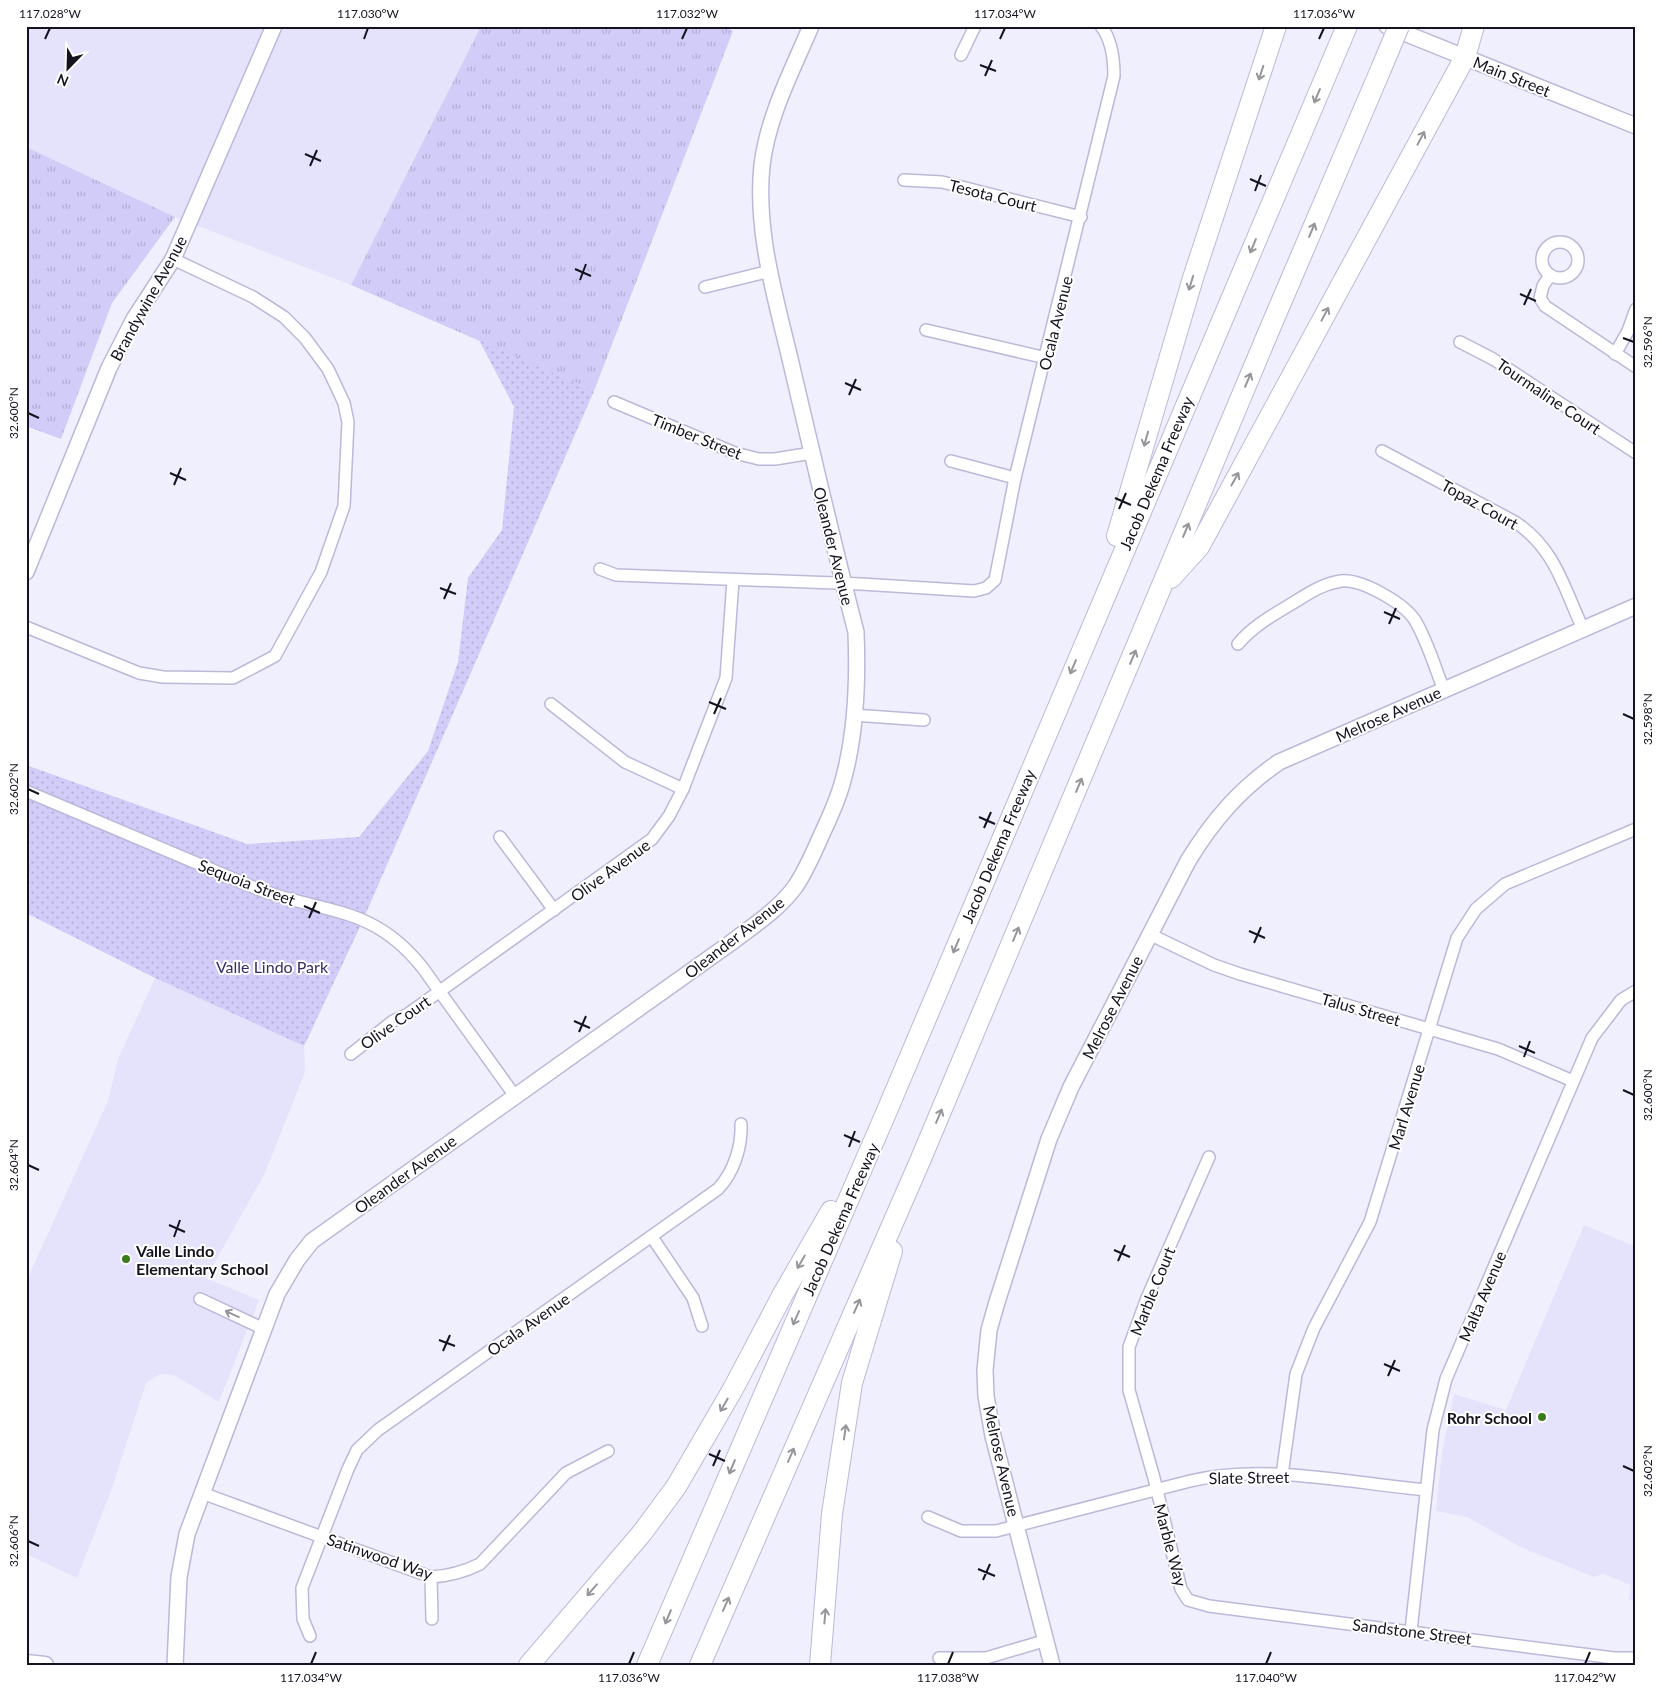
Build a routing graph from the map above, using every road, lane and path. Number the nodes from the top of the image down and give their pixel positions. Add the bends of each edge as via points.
1 (274, 26) edge
2 (811, 26) edge
3 (975, 26) edge
4 (1100, 26) edge
5 (1276, 26) edge
6 (1347, 26) edge
7 (1387, 26) edge
8 (1399, 26) edge
9 (1474, 26) edge
10 (962, 55) dead end
11 (1464, 57) junction
12 (1636, 126) edge
13 (904, 180) dead end
14 (1081, 217) junction
15 (173, 259) junction
16 (770, 271) junction
17 (1550, 275) dead end
18 (705, 287) dead end
19 (1636, 309) edge
20 (926, 330) dead end
21 (1460, 342) dead end
22 (1615, 354) junction
23 (1046, 358) junction
24 (1636, 366) edge
25 (614, 402) dead end
26 (1382, 452) dead end
27 (812, 453) junction
28 (1636, 453) edge
29 (951, 461) dead end
30 (1015, 478) junction
31 (600, 569) dead end
32 (26, 572) edge
33 (733, 580) junction
34 (843, 583) junction
35 (1160, 591) junction
36 (1636, 606) edge
37 (1092, 622) junction
38 (26, 627) edge
39 (1584, 631) junction
40 (1238, 644) dead end
41 (1444, 690) junction
42 (551, 704) dead end
43 (853, 715) junction
44 (924, 720) dead end
45 (683, 789) junction
46 (26, 791) edge
47 (1636, 829) edge
48 (500, 837) dead end
49 (554, 910) junction
50 (1149, 934) junction
51 (440, 990) junction
52 (1636, 991) edge
53 (1429, 1029) junction
54 (350, 1054) dead end
55 (1573, 1081) junction
56 (515, 1096) junction
57 (886, 1113) junction
58 (741, 1124) dead end
59 (1209, 1157) dead end
60 (920, 1161) junction
61 (652, 1237) junction
62 (200, 1299) dead end
63 (702, 1326) dead end
64 (264, 1329) junction
65 (608, 1451) dead end
66 (1282, 1475) junction
67 (1156, 1489) junction
68 (1426, 1490) junction
69 (202, 1492) junction
70 (928, 1517) dead end
71 (1017, 1526) junction
72 (321, 1536) junction
73 (431, 1577) junction
74 (1188, 1600) joint
75 (432, 1619) dead end
76 (1411, 1631) junction
77 (310, 1636) dead end
78 (1046, 1640) junction
79 (939, 1658) dead end
80 (1636, 1658) edge
81 (26, 1663) edge
82 (44, 1665) edge
83 (175, 1665) edge
84 (529, 1665) edge
85 (647, 1665) edge
86 (700, 1665) edge
87 (820, 1665) edge
88 (1052, 1665) edge

1 - 15 street, Brandywine Avenue
2 - 16 street, Oleander Avenue via 774,115 762,164 760,210
3 - 10 street
4 - 14 street, Ocala Avenue via 1109,42 1114,76
5 -> 37 highway via 1193,278
6 -> 37 highway, Jacob Dekema Freeway
7 - 11 street, Main Street
35 -> 8 highway, bridge
9 - 11 highway
11 - 12 street, Main Street
35 -> 11 highway via 1199,547
13 - 14 street, Tesota Court via 942,182
14 - 23 street, Ocala Avenue
15 - 32 street, Brandywine Avenue via 134,319 109,368
15 - 38 street via 253,297 284,318 305,338 328,369 344,403 348,422 344,506 321,572 275,656 233,678 163,677 139,673
16 - 18 street
16 - 27 street, Oleander Avenue
17 - 22 street via 1540,298 1544,306
19 - 22 street
20 - 23 street
21 - 28 street, Tourmaline Court via 1493,359
22 - 24 street
23 - 30 street, Ocala Avenue
25 - 27 street, Timber Street via 735,453 775,459
26 - 39 street, Topaz Court via 1531,533 1554,562
27 - 34 street, Oleander Avenue
29 - 30 street
30 - 34 street, Ocala Avenue via 994,580 986,588 974,591
31 - 33 street via 616,575
33 - 34 street
33 - 45 street, Olive Avenue via 726,678
34 - 43 street, Oleander Avenue via 856,632
60 -> 35 highway
36 - 39 street, Melrose Avenue
37 -> 57 highway, Jacob Dekema Freeway
39 - 41 street, Melrose Avenue
40 - 41 street via 1255,627 1320,586 1344,581 1376,590 1411,616
41 - 50 street, Melrose Avenue via 1279,762 1251,782 1224,808 1203,836
42 - 45 street via 625,762
43 - 44 street
43 - 56 street, Oleander Avenue via 842,785 807,868 794,888 774,910 732,942
45 - 49 street, Olive Avenue via 652,839
46 - 51 street, Sequoia Street via 260,890 366,920 409,950
47 - 53 street, Marl Avenue via 1505,884 1476,908 1457,938
48 - 49 street
49 - 51 street, Olive Avenue
50 - 53 street, Talus Street via 1240,974
50 - 71 street, Melrose Avenue via 1056,1120 990,1330 985,1370 986,1396
51 - 54 street, Olive Court
51 - 56 street, Sequoia Street
52 - 55 street, Malta Avenue via 1621,1000 1592,1038
53 - 55 street, Talus Street via 1498,1049
53 - 66 street, Marl Avenue via 1370,1222 1314,1328 1296,1374
55 - 68 street, Malta Avenue via 1446,1379 1433,1430
56 - 64 street, Oleander Avenue via 312,1241 277,1294
57 -> 84 highway via 676,1487 642,1533
57 -> 85 highway, Jacob Dekema Freeway
58 - 61 street, Ocala Avenue via 742,1143 725,1182
59 - 67 street, Marble Court via 1147,1298 1130,1348 1128,1390
86 -> 60 highway
87 -> 60 highway via 832,1514 852,1383
61 - 63 street via 692,1298
61 - 72 street, Ocala Avenue via 378,1430 357,1450
64 -> 62 street
64 - 69 street, Oleander Avenue
65 - 73 street, Satinwood Way via 566,1473 480,1564 453,1575
66 - 67 street, Slate Street via 1222,1475
66 - 68 street, Slate Street
67 - 71 street, Slate Street
67 - 74 street, Marble Way via 1181,1589
68 - 76 street, Malta Avenue
69 - 72 street, Satinwood Way
69 - 83 street, Oleander Avenue via 182,1555
70 - 71 street, Slate Street via 961,1531 996,1531
71 - 78 street, Melrose Avenue
72 - 73 street, Satinwood Way
72 - 77 street, Ocala Avenue via 302,1588 303,1619
73 - 75 street
74 - 76 street, Sandstone Street via 1204,1606
76 - 80 street, Sandstone Street via 1614,1658
78 - 79 street via 986,1658
78 - 88 street, Melrose Avenue
81 - 82 main road

